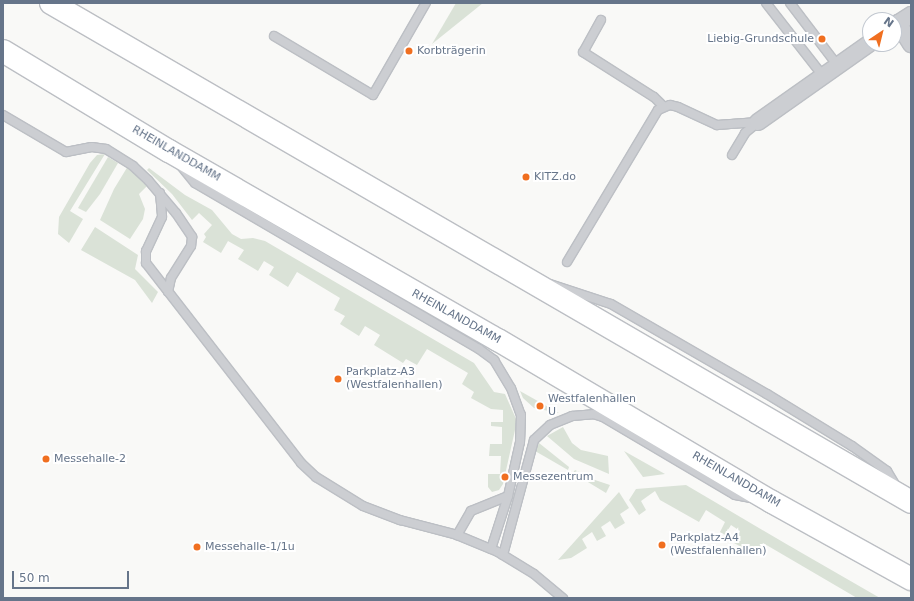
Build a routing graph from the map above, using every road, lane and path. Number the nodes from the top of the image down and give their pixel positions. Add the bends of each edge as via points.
1 (51, 3) edge
2 (426, 3) edge
3 (766, 3) edge
4 (790, 3) edge
5 (601, 20) dead end
6 (902, 23) edge
7 (274, 36) dead end
8 (911, 44) edge
9 (862, 49) edge
10 (3, 51) edge
11 (838, 66) junction
12 (823, 76) junction
13 (663, 106) junction
14 (3, 115) edge
15 (758, 122) junction
16 (169, 151) junction
17 (732, 155) dead end
18 (160, 194) junction
19 (567, 262) dead end
20 (168, 292) junction
21 (508, 496) junction
22 (906, 499) edge
23 (772, 502) junction
24 (457, 535) junction
25 (492, 549) junction
26 (503, 555) junction
27 (911, 579) edge
28 (563, 598) edge

1 - 22 main road
2 - 7 lane via 373,95
3 - 12 lane
4 - 11 lane
5 - 13 lane via 583,52 654,97
6 - 8 street
9 - 11 street
10 - 16 main road, RHEINLANDDAMM
11 - 12 street
12 - 15 street
13 - 15 lane via 678,107 717,126
13 - 19 lane via 658,110
14 - 18 lane via 66,152 92,147 109,151 140,172
15 - 17 lane via 745,133
16 - 21 lane via 195,183 494,360 511,388 522,418 520,442
16 - 23 main road, RHEINLANDDAMM via 498,340
18 - 20 lane via 162,217 147,246 145,259
18 - 20 lane via 190,234 192,241 171,278
20 - 24 lane via 301,463 316,477 347,497 381,514
21 - 24 lane via 471,511
21 - 25 lane
23 - 26 lane via 736,495 603,417 593,414 572,416 550,425 534,440
23 - 27 main road, RHEINLANDDAMM
24 - 25 lane
25 - 26 lane
26 - 28 lane via 534,574

